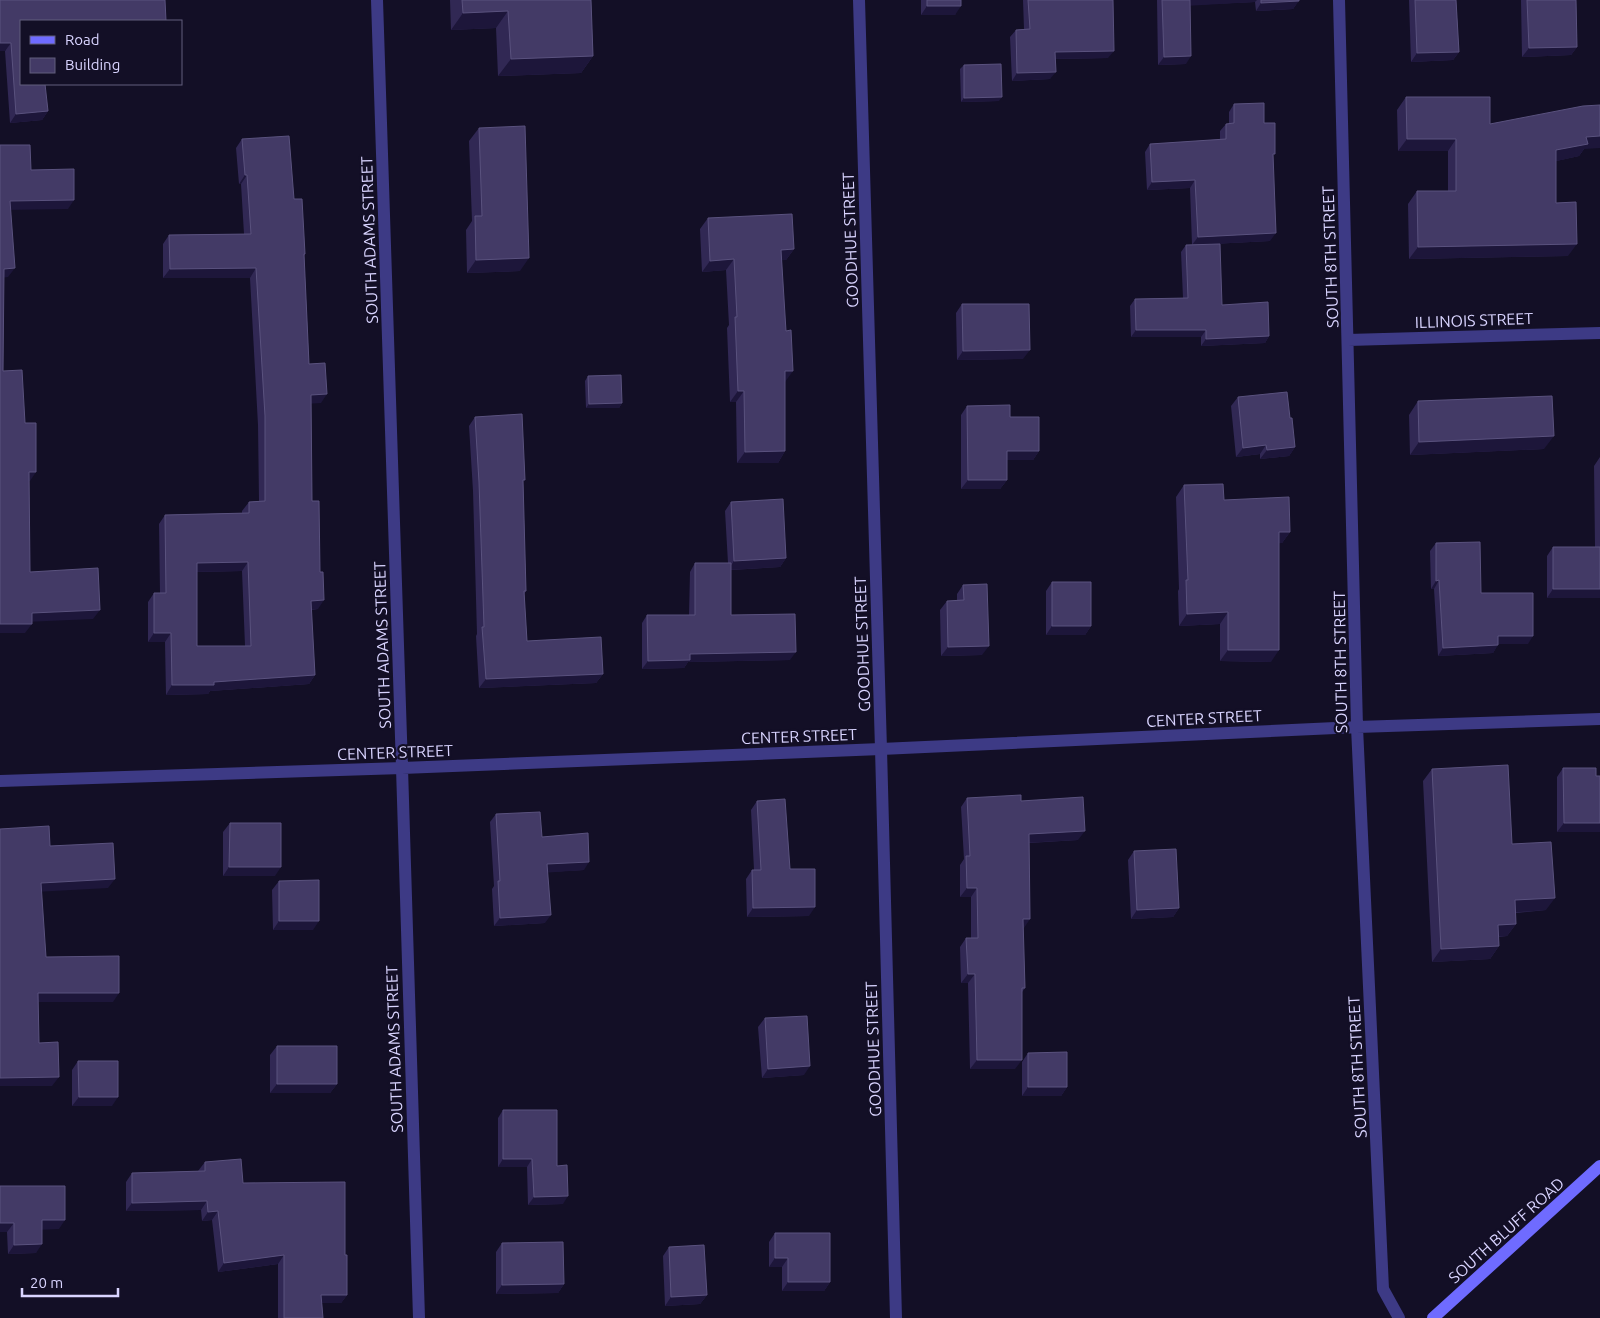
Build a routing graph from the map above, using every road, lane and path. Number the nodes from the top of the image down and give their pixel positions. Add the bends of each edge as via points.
1 (377, 0) edge
2 (859, 0) edge
3 (1339, 0) edge
4 (1600, 333) edge
5 (1348, 340) junction
6 (1600, 719) edge
7 (1358, 727) junction
8 (881, 749) junction
9 (402, 768) junction
10 (0, 781) edge
11 (1600, 1166) edge
12 (418, 1318) edge
13 (896, 1318) edge
14 (1398, 1318) edge
15 (1433, 1318) edge

1 - 9 street, SOUTH ADAMS STREET
2 - 8 street, GOODHUE STREET
3 - 5 street, SOUTH 8TH STREET
4 - 5 street, ILLINOIS STREET
5 - 7 street, SOUTH 8TH STREET
6 - 7 street, CENTER STREET
7 - 8 street, CENTER STREET
7 - 14 street, SOUTH 8TH STREET via 1383,1289
8 - 9 street, CENTER STREET
8 - 13 street, GOODHUE STREET
9 - 10 street, CENTER STREET
9 - 12 street, SOUTH ADAMS STREET
11 - 15 street, SOUTH BLUFF ROAD

